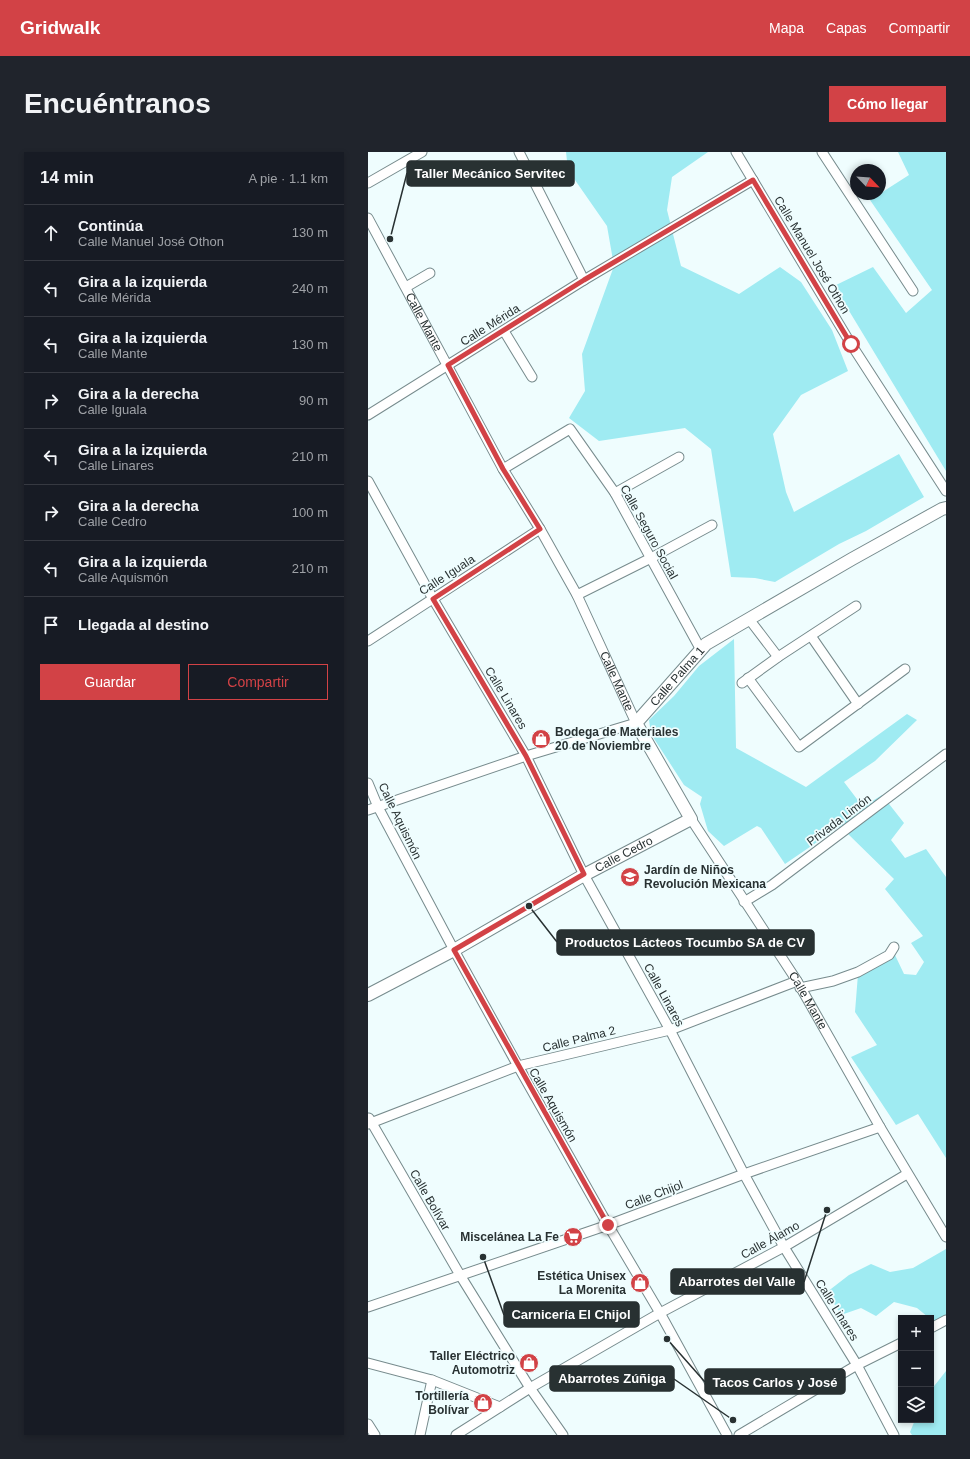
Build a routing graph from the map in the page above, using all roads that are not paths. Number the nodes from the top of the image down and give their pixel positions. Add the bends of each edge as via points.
1 (422, 152) edge
2 (519, 152) edge
3 (736, 152) edge
4 (822, 152) edge
5 (753, 180) junction
6 (368, 183) edge
7 (368, 218) edge
8 (430, 273) dead end
9 (584, 280) junction
10 (406, 287) junction
11 (913, 292) dead end
12 (504, 331) junction
13 (448, 365) junction
14 (532, 377) dead end
15 (368, 416) edge
16 (679, 457) dead end
17 (503, 469) junction
18 (368, 481) edge
19 (946, 491) edge
20 (614, 493) junction
21 (946, 508) edge
22 (712, 524) dead end
23 (540, 529) junction
24 (651, 558) junction
25 (577, 594) junction
26 (433, 599) junction
27 (856, 606) dead end
28 (749, 619) junction
29 (811, 636) junction
30 (368, 641) edge
31 (701, 650) junction
32 (778, 657) junction
33 (905, 669) dead end
34 (858, 704) junction
35 (636, 723) junction
36 (946, 754) edge
37 (526, 756) junction
38 (368, 783) edge
39 (378, 807) junction
40 (368, 810) edge
41 (690, 819) junction
42 (584, 874) junction
43 (744, 902) junction
44 (894, 947) dead end
45 (454, 950) junction
46 (798, 985) junction
47 (368, 995) edge
48 (670, 1030) junction
49 (518, 1066) junction
50 (369, 1121) edge
51 (880, 1127) junction
52 (744, 1174) junction
53 (907, 1174) junction
54 (608, 1225) junction
55 (946, 1237) edge
56 (784, 1248) junction
57 (460, 1275) junction
58 (368, 1307) edge
59 (660, 1313) junction
60 (946, 1320) edge
61 (934, 1326) edge
62 (898, 1344) edge
63 (368, 1363) edge
64 (857, 1365) junction
65 (432, 1380) junction
66 (530, 1388) junction
67 (500, 1407) junction
68 (368, 1424) edge
69 (375, 1435) edge
70 (420, 1435) edge
71 (456, 1435) edge
72 (563, 1435) edge
73 (727, 1435) edge
74 (739, 1435) edge
75 (894, 1435) edge

1 - 6 street
2 - 9 street
3 - 5 street, Calle Manuel José Othon
4 - 11 street
5 - 9 street, Calle Mérida
5 - 19 street, Calle Manuel José Othon via 851,344
7 - 10 street, Calle Mante
8 - 10 street
9 - 12 street, Calle Mérida
10 - 13 street, Calle Mante
12 - 13 street, Calle Mérida
12 - 14 street
13 - 15 street, Calle Mérida
13 - 17 street, Calle Mante
16 - 20 street
17 - 20 street, Calle Seguro Social via 570,430
17 - 23 street, Calle Mante
18 - 26 street, Calle Linares
20 - 24 street, Calle Seguro Social
21 - 28 street, Calle Palma 1 via 852,558
22 - 24 street
23 - 25 street, Calle Mante
23 - 26 street, Calle Iguala
24 - 25 street
24 - 31 street, Calle Seguro Social
25 - 35 street, Calle Mante
26 - 30 street, Calle Iguala
26 - 37 street, Calle Linares
27 - 29 street
28 - 31 street, Calle Palma 1 via 706,644
28 - 32 street
29 - 32 street
29 - 34 street
31 - 35 street, Calle Palma 1
32 - 34 street via 745,681 799,747
33 - 34 street
35 - 37 street
35 - 41 street, Calle Mante
36 - 43 street, Privada Limón via 772,885
37 - 39 street
37 - 42 street, Calle Linares
38 - 39 street, Calle Aquismón
39 - 40 street
39 - 45 street, Calle Aquismón
41 - 42 street, Calle Cedro
41 - 43 street, Calle Mante
42 - 45 street, Calle Cedro
42 - 48 street, Calle Linares
43 - 46 street, Calle Mante
44 - 46 street, Calle Palma 2 via 889,955 858,972 832,981
45 - 47 street, Calle Cedro
45 - 49 street, Calle Aquismón
46 - 48 street, Calle Palma 2
46 - 51 street, Calle Mante
48 - 49 street, Calle Palma 2
48 - 52 street, Calle Linares
49 - 50 street, Calle Palma 2
49 - 54 street, Calle Aquismón
50 - 57 street, Calle Bolívar
51 - 52 street, Calle Chijol
51 - 53 street, Calle Mante
52 - 54 street, Calle Chijol
52 - 56 street, Calle Linares
53 - 55 street, Calle Mante
53 - 56 street, Calle Álamo
54 - 57 street, Calle Chijol
54 - 59 street, Calle Aquismón
56 - 59 street, Calle Álamo
56 - 64 street, Calle Linares
57 - 58 street, Calle Chijol
57 - 66 street, Calle Bolívar
59 - 66 street, Calle Álamo
59 - 73 street, Calle Aquismón
60 - 61 street
62 - 64 street
63 - 65 street
64 - 74 street
64 - 75 street, Calle Linares
65 - 67 street
65 - 70 street
66 - 67 street, Calle Álamo
66 - 72 street, Calle Bolívar
67 - 71 street, Calle Álamo
68 - 69 street

